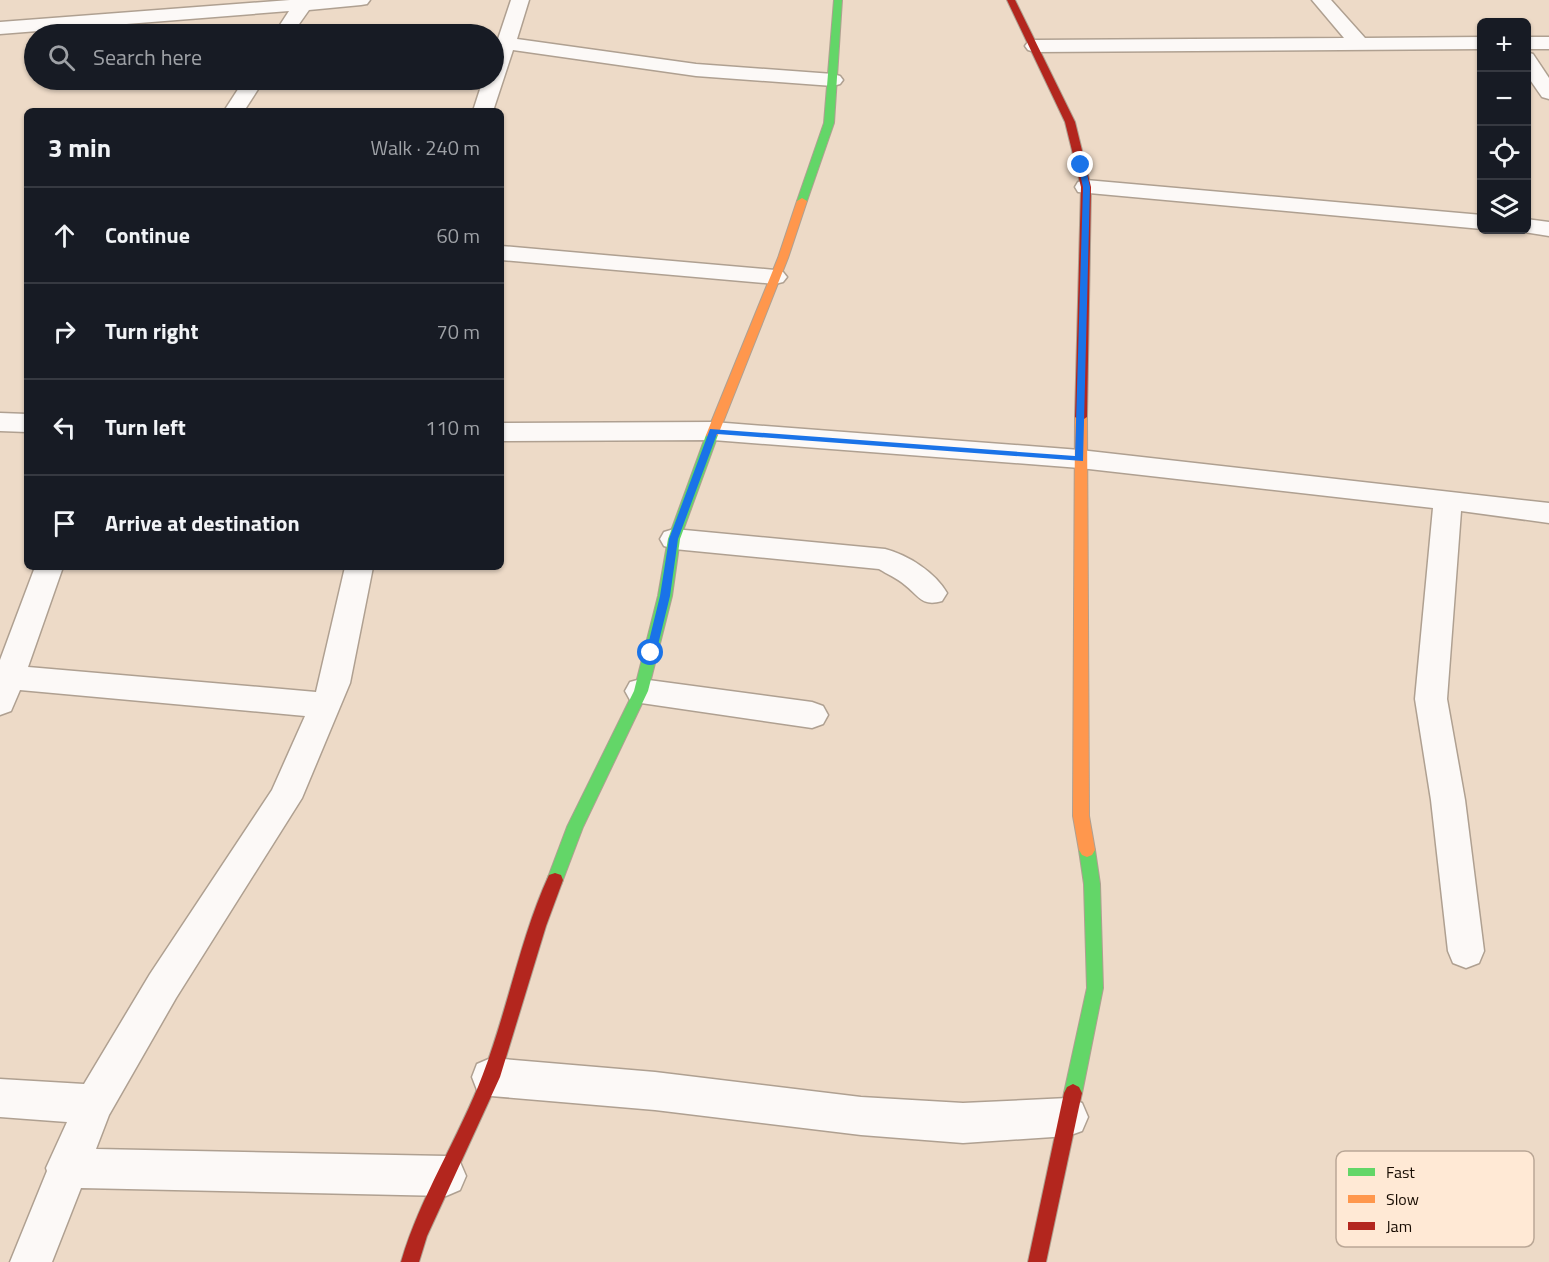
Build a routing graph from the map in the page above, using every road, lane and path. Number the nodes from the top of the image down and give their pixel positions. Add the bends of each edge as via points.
1 (361, 0) edge
2 (520, 0) edge
3 (838, 0) edge
4 (1011, 0) edge
5 (1321, 0) edge
6 (302, 6) junction
7 (55, 24) edge
8 (290, 24) edge
9 (24, 26) edge
10 (0, 28) edge
11 (1358, 42) junction
12 (506, 43) junction
13 (1477, 43) edge
14 (1531, 43) edge
15 (1549, 43) edge
16 (1035, 46) junction
17 (504, 49) edge
18 (1531, 64) edge
19 (832, 80) junction
20 (248, 90) edge
21 (490, 90) edge
22 (1549, 93) edge
23 (236, 108) edge
24 (484, 108) edge
25 (1086, 187) junction
26 (1477, 222) edge
27 (1531, 226) edge
28 (1549, 228) edge
29 (504, 253) edge
30 (775, 277) junction
31 (0, 422) edge
32 (24, 423) edge
33 (713, 431) junction
34 (504, 432) edge
35 (1080, 459) junction
36 (1448, 500) junction
37 (1549, 513) edge
38 (674, 539) junction
39 (48, 570) edge
40 (358, 570) edge
41 (932, 593) dead end
42 (5, 690) edge
43 (642, 691) junction
44 (325, 705) junction
45 (812, 715) dead end
46 (1466, 951) dead end
47 (491, 1077) junction
48 (0, 1098) edge
49 (94, 1104) junction
50 (1068, 1117) junction
51 (66, 1168) junction
52 (446, 1176) junction
53 (31, 1262) edge
54 (410, 1262) edge
55 (1037, 1262) edge

1 - 6 street
2 - 12 street
3 - 19 street
4 - 16 street
5 - 11 street
6 - 7 street
6 - 8 street
9 - 10 street
11 - 13 street
11 - 16 street
12 - 17 street
12 - 19 street via 696,70
14 - 15 street
16 - 25 street via 1070,122
18 - 22 street
19 - 30 street via 829,123
20 - 23 street
21 - 24 street
25 - 26 street
25 - 35 street
27 - 28 street
29 - 30 street
30 - 33 street
31 - 32 street
33 - 34 street
33 - 35 street
33 - 38 street
35 - 36 street
35 - 50 street via 1081,816 1092,884 1095,988
36 - 37 street
36 - 46 street via 1431,699
38 - 41 street via 885,559 914,576
38 - 43 street
39 - 42 street
40 - 44 street via 335,684
42 - 44 street
43 - 45 street
43 - 47 street via 575,827 538,926
44 - 49 street via 285,798 163,986
47 - 50 street via 655,1091 861,1116 963,1122
47 - 52 street
48 - 49 street
49 - 51 street
50 - 55 street
51 - 52 street
51 - 53 street
52 - 54 street via 418,1234

